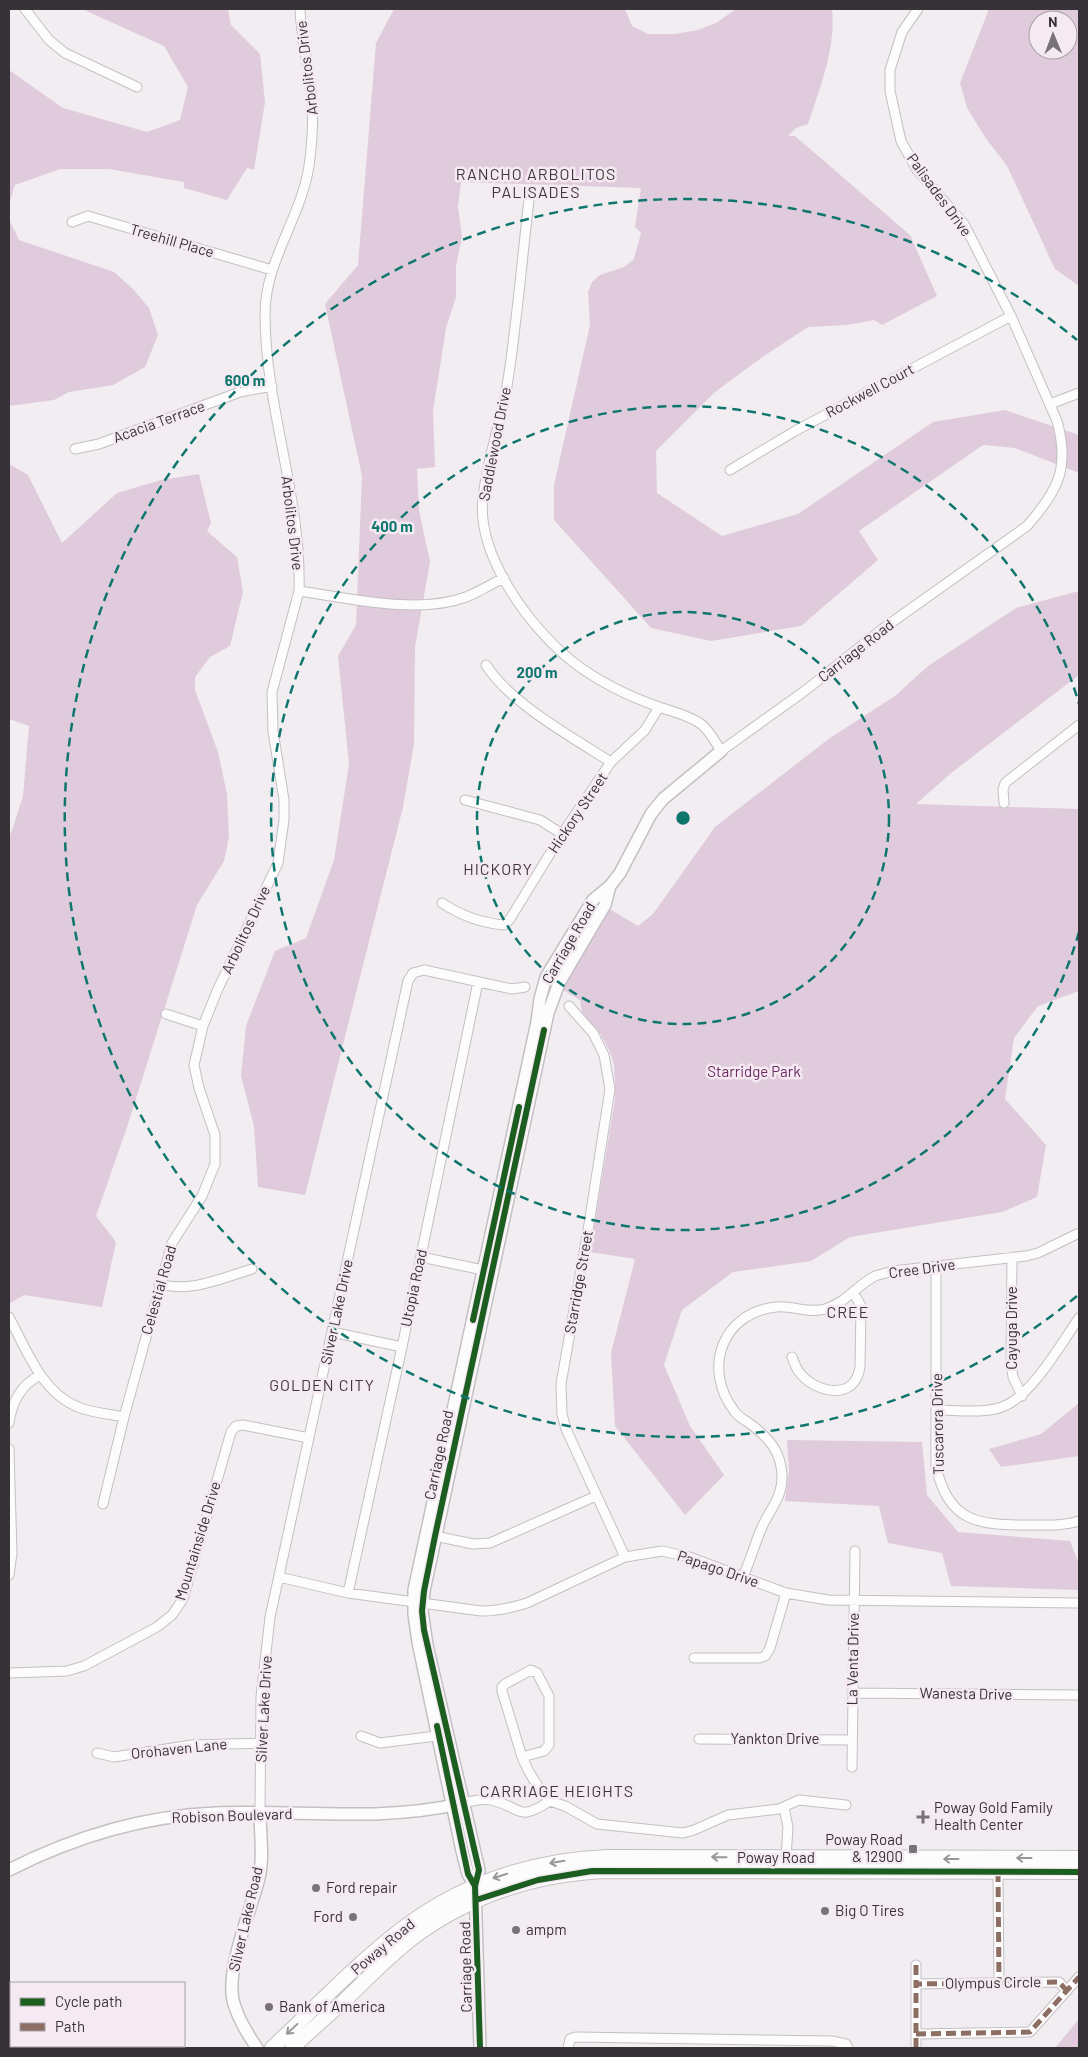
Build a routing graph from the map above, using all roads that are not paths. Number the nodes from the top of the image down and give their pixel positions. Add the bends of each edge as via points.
1 (25, 9) edge
2 (300, 9) edge
3 (918, 9) edge
4 (137, 87) dead end
5 (529, 200) dead end
6 (72, 222) dead end
7 (272, 270) junction
8 (1011, 316) junction
9 (272, 386) junction
10 (1079, 393) edge
11 (1050, 404) junction
12 (75, 449) dead end
13 (730, 470) dead end
14 (504, 578) junction
15 (299, 591) junction
16 (486, 665) dead end
17 (659, 707) junction
18 (1079, 725) edge
19 (721, 751) junction
20 (611, 762) junction
21 (465, 800) dead end
22 (1004, 803) dead end
23 (562, 834) junction
24 (610, 886) junction
25 (442, 903) dead end
26 (572, 934) junction
27 (584, 940) junction
28 (478, 982) junction
29 (525, 988) dead end
30 (569, 1006) dead end
31 (166, 1014) dead end
32 (203, 1026) junction
33 (540, 1029) junction
34 (1077, 1234) dead end
35 (421, 1257) junction
36 (1012, 1258) junction
37 (936, 1266) junction
38 (252, 1269) dead end
39 (487, 1271) junction
40 (159, 1284) junction
41 (853, 1292) junction
42 (9, 1317) edge
43 (1079, 1318) edge
44 (332, 1332) junction
45 (402, 1346) junction
46 (792, 1357) dead end
47 (40, 1375) junction
48 (1022, 1396) junction
49 (936, 1410) junction
50 (124, 1417) junction
51 (9, 1423) edge
52 (309, 1438) junction
53 (9, 1449) edge
54 (596, 1496) junction
55 (103, 1504) dead end
56 (1079, 1521) edge
57 (431, 1535) junction
58 (855, 1551) dead end
59 (625, 1557) junction
60 (9, 1575) edge
61 (743, 1577) junction
62 (279, 1578) junction
63 (348, 1593) junction
64 (786, 1593) junction
65 (853, 1602) junction
66 (418, 1603) junction
67 (1079, 1604) edge
68 (694, 1658) dead end
69 (9, 1673) edge
70 (852, 1692) junction
71 (1079, 1695) edge
72 (361, 1736) dead end
73 (443, 1736) junction
74 (699, 1739) dead end
75 (852, 1740) junction
76 (261, 1742) junction
77 (97, 1753) dead end
78 (522, 1757) junction
79 (852, 1767) dead end
80 (550, 1801) junction
81 (458, 1804) junction
82 (846, 1805) dead end
83 (784, 1808) junction
84 (260, 1813) junction
85 (786, 1858) junction
86 (924, 1858) junction
87 (1079, 1858) edge
88 (999, 1865) junction
89 (9, 1870) edge
90 (888, 1871) junction
91 (1079, 1872) edge
92 (475, 1886) junction
93 (476, 1900) junction
94 (916, 1965) dead end
95 (1079, 1977) edge
96 (999, 1983) junction
97 (916, 1984) junction
98 (1067, 1991) junction
99 (916, 2034) junction
100 (569, 2044) edge
101 (847, 2046) edge
102 (257, 2048) edge
103 (272, 2048) edge
104 (292, 2048) edge
105 (480, 2048) edge
106 (916, 2048) edge

1 - 4 street via 49,40 65,53
2 - 7 street, Arbolitos Drive via 313,124 309,168 297,209
3 - 8 street, Palisades Drive via 902,32 890,70 890,91 901,141 917,170 964,224
5 - 14 street, Saddlewood Drive via 505,399 482,500 485,532 495,563
6 - 7 street, Treehill Place via 88,216
7 - 9 street, Arbolitos Drive via 267,290 265,334
8 - 11 street, Palisades Drive
8 - 13 street, Rockwell Court via 795,431
9 - 12 street, Acacia Terrace via 240,392 99,444
9 - 15 street, Arbolitos Drive via 298,545
10 - 11 street
11 - 19 street, Carriage Road via 1062,437 1060,473 1056,488 1026,526 880,630 806,690
14 - 15 street via 465,597 415,606
14 - 17 street, Saddlewood Drive via 527,615 571,660 620,692
15 - 32 street, Arbolitos Drive via 272,692 272,731 284,800 278,863
16 - 20 street via 495,679 542,718
17 - 19 street, Saddlewood Drive via 700,723
17 - 20 street, Hickory Street via 645,730
18 - 22 street via 1005,783 1002,790
19 - 24 street, Carriage Road via 663,799
20 - 23 street, Hickory Street
21 - 23 street via 540,820
23 - 25 street, Hickory Street via 504,925 457,913
24 - 26 street, Carriage Road via 597,895
24 - 27 street, Carriage Road via 605,905
26 - 27 street
26 - 33 street, Carriage Road via 542,987
27 - 33 street, Carriage Road via 559,983
28 - 29 street via 512,989
28 - 35 street, Utopia Road
28 - 44 street, Silver Lake Drive via 424,970 413,973 408,981
30 - 54 street, Starridge Street via 593,1033 604,1055 610,1079 561,1384 566,1429
31 - 32 street
32 - 40 street, Celestial Road via 194,1065 198,1088 215,1135 215,1164 202,1196 172,1243
33 - 39 street, Carriage Road
34 - 36 street, Cree Drive via 1038,1252
35 - 39 street
35 - 45 street, Utopia Road
36 - 37 street, Cree Drive
36 - 48 street, Cayuga Drive via 1011,1362 1013,1377
37 - 41 street, Cree Drive via 876,1276
37 - 49 street, Tuscarora Drive
38 - 40 street via 203,1285 184,1288
39 - 57 street, Carriage Road
40 - 50 street, Celestial Road
41 - 46 street via 861,1306 860,1367 859,1375 851,1385 844,1390 827,1391 817,1387 799,1372
41 - 61 street, Cree Drive via 847,1299 824,1309 777,1307 754,1312 726,1335 718,1373 724,1397 736,1414 773,1445 782,1473 780,1494
42 - 47 street
43 - 48 street
44 - 45 street
44 - 52 street, Silver Lake Drive
45 - 63 street, Utopia Road
47 - 50 street via 60,1396 78,1407
47 - 51 street via 29,1381 17,1395
48 - 49 street via 1001,1408
49 - 56 street, Tuscarora Drive via 939,1482 958,1510 972,1520 992,1525 1060,1525
50 - 55 street, Celestial Road
52 - 62 street, Silver Lake Drive
52 - 69 street, Mountainside Drive via 243,1425 236,1426 231,1432 183,1599 172,1616 157,1628 84,1666 67,1671
53 - 60 street via 12,1553
54 - 57 street via 490,1543 473,1544
54 - 59 street, Starridge Street
57 - 66 street, Carriage Road
58 - 65 street, La Venta Drive
59 - 61 street, Papago Drive via 662,1551 689,1557
59 - 66 street, Papago Drive via 511,1608 481,1610
61 - 64 street, Papago Drive
62 - 63 street, Papago Drive
62 - 76 street, Silver Lake Drive via 270,1617 261,1697
63 - 66 street, Papago Drive
64 - 65 street, Papago Drive
64 - 68 street via 770,1648 764,1656
65 - 67 street, Papago Drive
65 - 70 street, La Venta Drive
66 - 73 street, Carriage Road
70 - 71 street, Wanesta Drive
70 - 75 street, La Venta Drive
72 - 73 street via 380,1743
73 - 81 street, Carriage Road
74 - 75 street, Yankton Drive
75 - 79 street, La Venta Drive
76 - 77 street, Orohaven Lane via 192,1745 114,1757
76 - 84 street, Silver Lake Drive
78 - 78 street via 502,1689 531,1670 537,1673 549,1696 549,1745 544,1751
78 - 80 street via 532,1778
80 - 81 street via 530,1812 517,1811 491,1800
80 - 83 street via 597,1824 678,1832 694,1830 728,1815
81 - 84 street, Robison Boulevard via 378,1814
81 - 92 street, Carriage Road via 479,1870
82 - 83 street via 802,1800
83 - 85 street via 788,1827
84 - 89 street, Robison Boulevard via 163,1818 122,1827 61,1846
84 - 102 street, Silver Lake Road via 260,1873 235,1962 232,1985 238,2016
85 - 86 main road, Poway Road
85 -> 92 main road, Poway Road via 588,1858 535,1866
88 -> 86 main road, Poway Road
86 - 90 main road via 920,1866 893,1866
87 -> 88 main road, Poway Road
88 - 90 main road, Poway Road
88 - 91 main road, Poway Road
88 - 96 street
90 - 93 main road, Poway Road via 592,1871 538,1880
92 - 93 street, Carriage Road
92 -> 103 main road, Poway Road via 436,1906 397,1933
93 - 104 main road, Poway Road via 442,1918 404,1945
93 - 105 street, Carriage Road
94 - 97 street
95 - 98 street, Olympus Circle
96 - 97 street, Olympus Circle
96 - 98 street, Olympus Circle via 1058,1982
97 - 99 street
98 - 99 street, Olympus Circle via 1030,2032
99 - 106 street
100 - 101 street via 585,2037 832,2041

